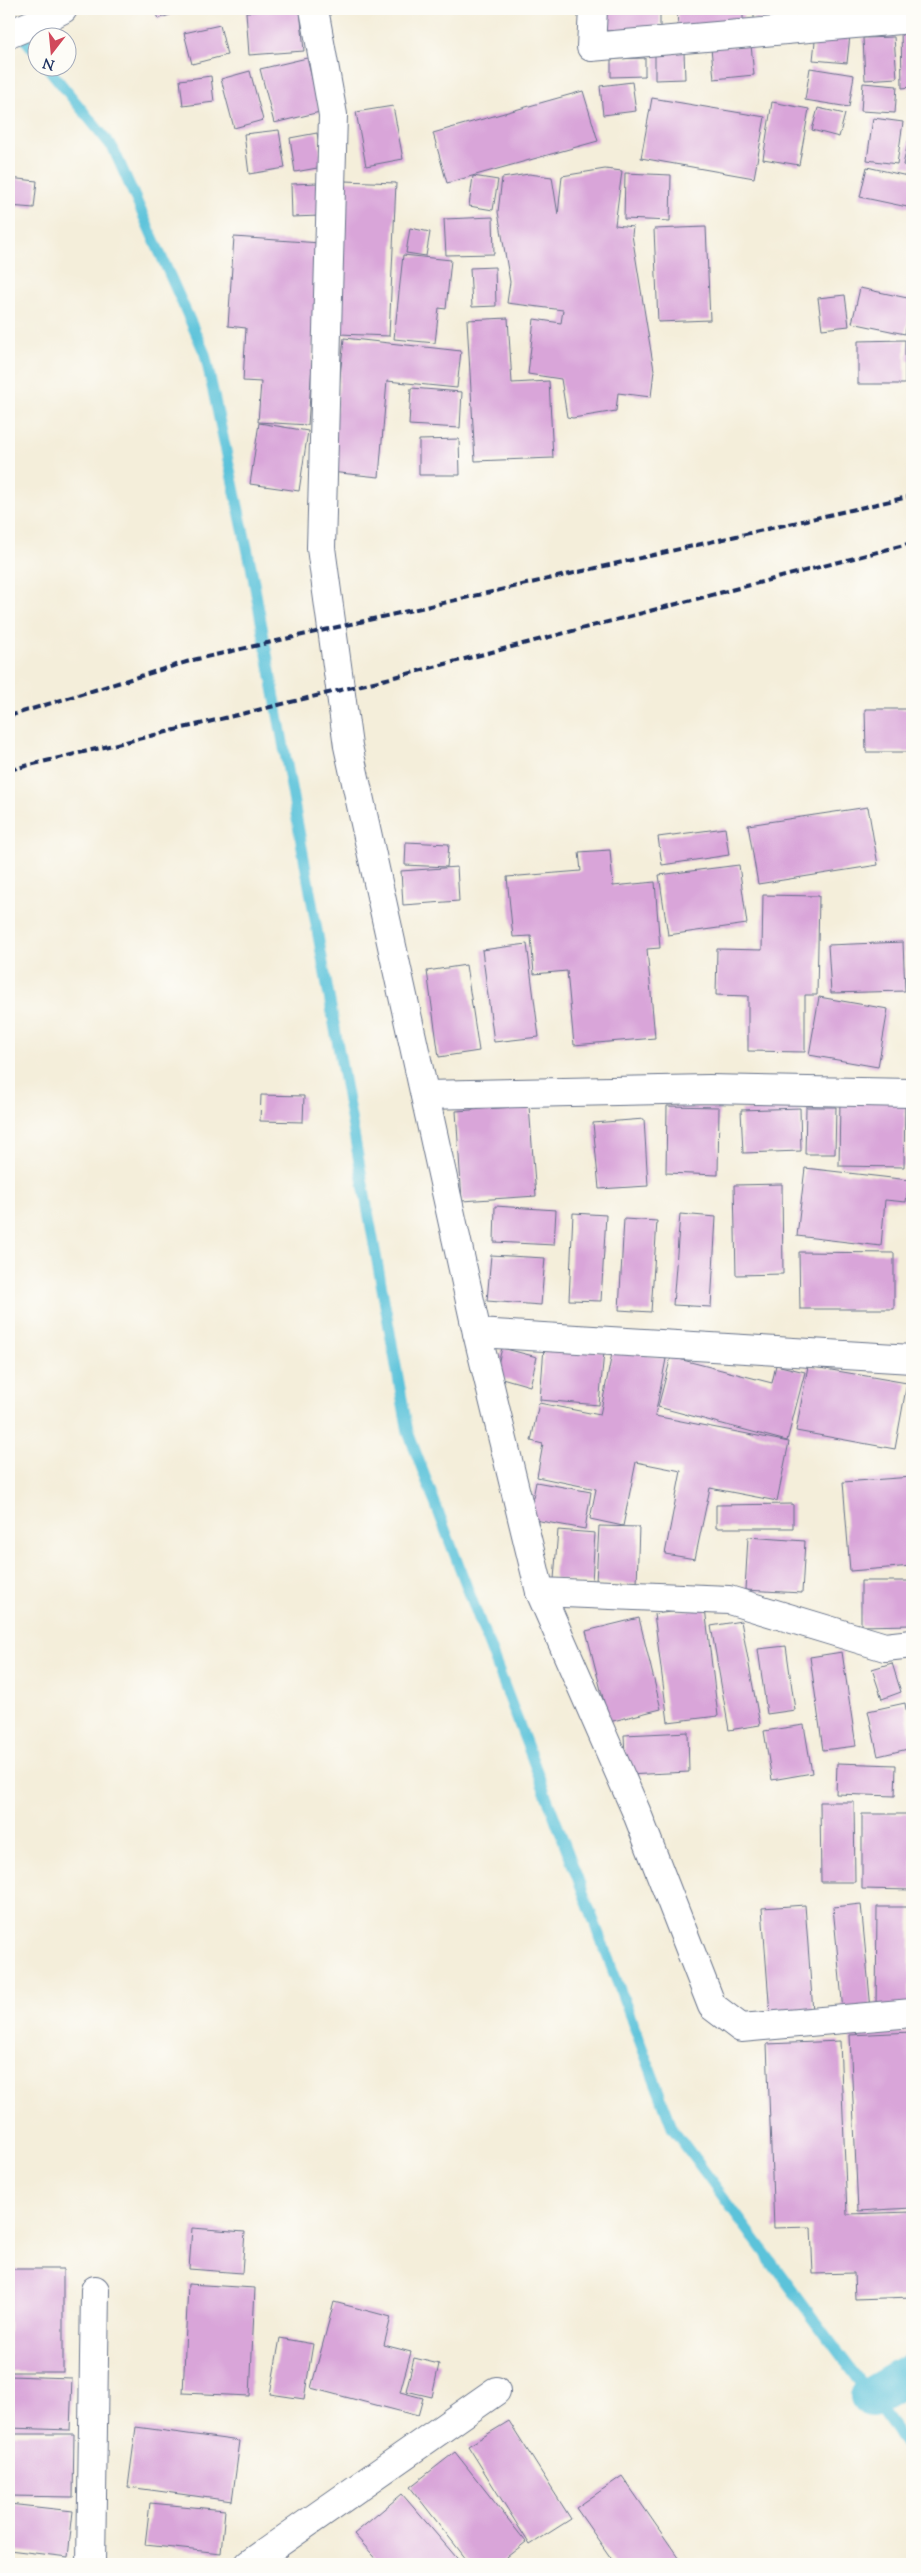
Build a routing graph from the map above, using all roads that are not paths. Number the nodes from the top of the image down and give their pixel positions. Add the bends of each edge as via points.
1 (314, 9) edge
2 (593, 9) edge
3 (912, 19) edge
4 (912, 1093) edge
5 (425, 1095) junction
6 (477, 1334) junction
7 (912, 1359) edge
8 (540, 1592) junction
9 (912, 1644) edge
10 (912, 2013) edge
11 (95, 2290) dead end
12 (496, 2392) dead end
13 (91, 2564) edge
14 (249, 2564) edge

1 - 5 street via 333,114 322,548 348,746
2 - 3 street via 591,47
4 - 5 street via 709,1089
5 - 6 street
6 - 7 street
6 - 8 street
8 - 9 street via 729,1600 884,1647
8 - 10 street via 636,1811 712,2006 741,2028
11 - 13 street
12 - 14 street

